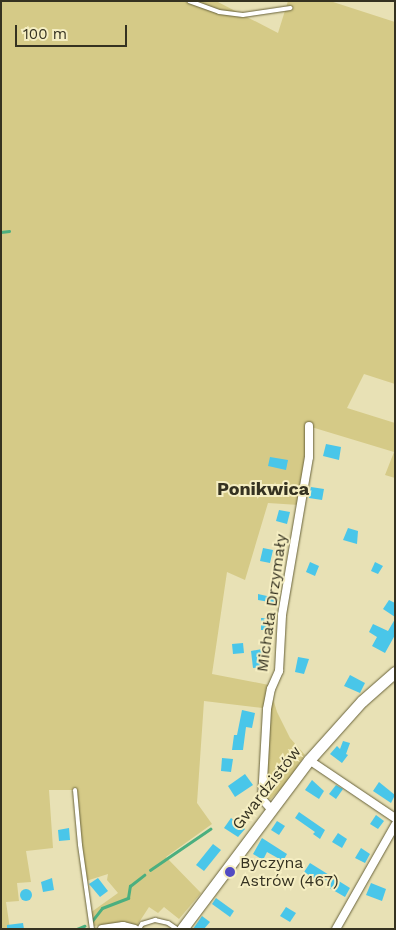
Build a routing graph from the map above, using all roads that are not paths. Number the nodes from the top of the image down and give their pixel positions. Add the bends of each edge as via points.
1 (189, 1) edge
2 (290, 8) dead end
3 (309, 426) dead end
4 (393, 675) edge
5 (308, 760) junction
6 (75, 790) dead end
7 (271, 809) junction
8 (395, 818) edge
9 (395, 825) edge
10 (92, 929) edge
11 (102, 929) edge
12 (134, 929) edge
13 (138, 929) edge
14 (176, 929) edge
15 (182, 929) edge
16 (336, 929) edge

1 - 2 lane via 218,12 243,14
3 - 7 street, Michała Drzymały via 308,458 282,615 279,670 266,709 262,799
4 - 5 street, Gwardzistów via 362,701
5 - 7 street, Gwardzistów
5 - 8 street
6 - 10 lane
7 - 15 street, Gwardzistów
9 - 16 street
11 - 12 street via 123,926
13 - 14 lane via 142,924 155,920

